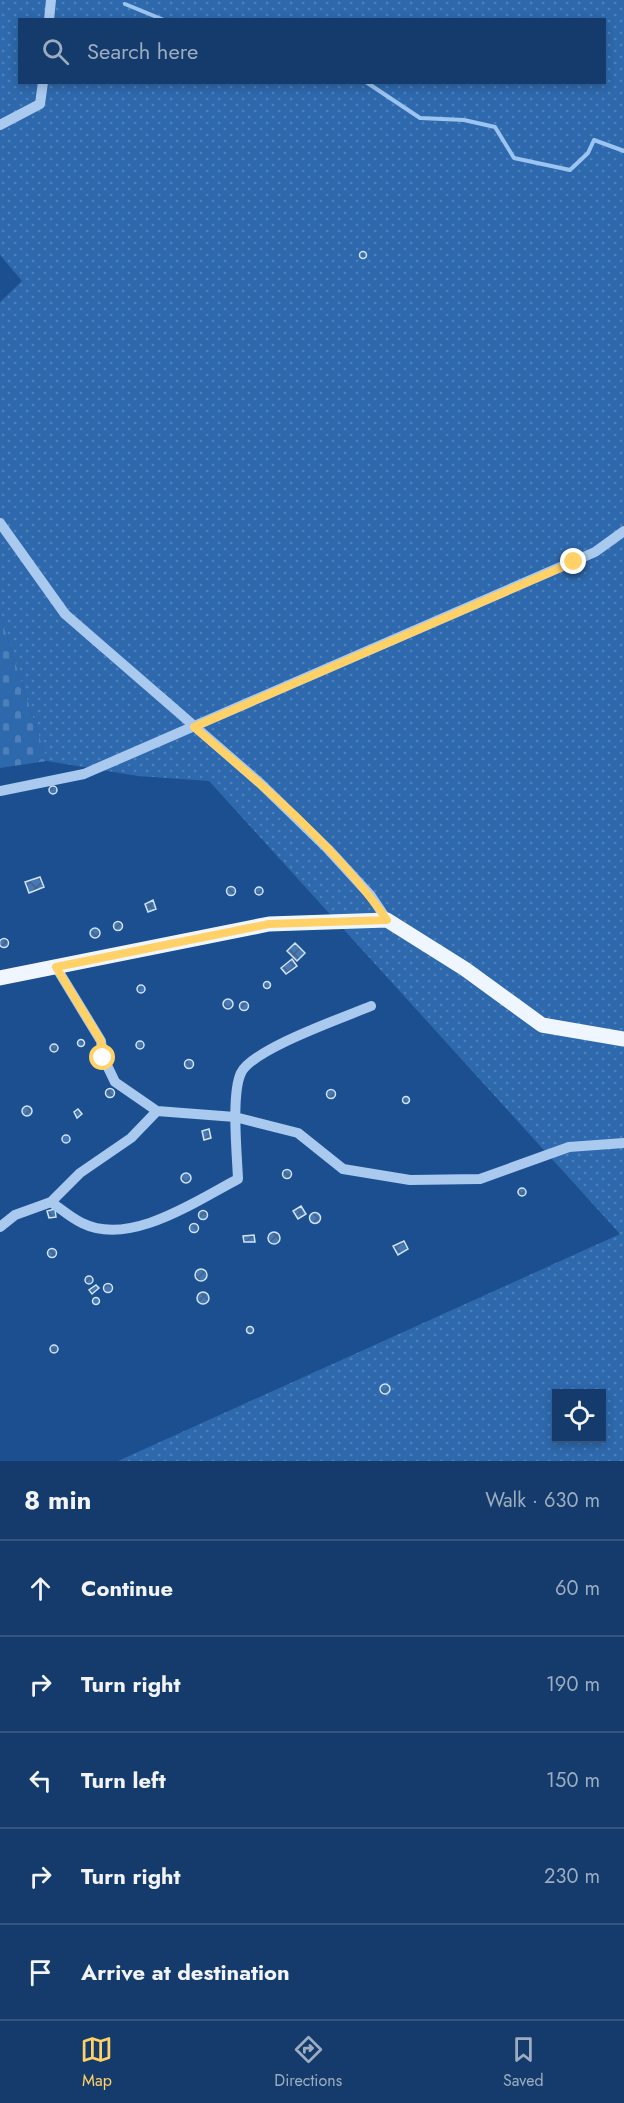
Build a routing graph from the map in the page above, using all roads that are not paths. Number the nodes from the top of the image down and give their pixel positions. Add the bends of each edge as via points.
1 (51, 0) edge
2 (49, 18) edge
3 (42, 84) edge
4 (0, 125) edge
5 (0, 523) edge
6 (624, 531) edge
7 (194, 727) junction
8 (0, 791) edge
9 (387, 920) junction
10 (56, 967) junction
11 (0, 978) edge
12 (371, 1006) dead end
13 (624, 1039) edge
14 (157, 1111) junction
15 (235, 1117) junction
16 (624, 1143) edge
17 (51, 1202) junction
18 (0, 1211) edge
19 (15, 1215) junction
20 (0, 1227) edge

1 - 2 street
3 - 4 street via 40,104
5 - 7 street via 65,614
6 - 7 street via 595,552
7 - 8 street via 84,774
7 - 9 street via 260,783 328,849 371,896
9 - 10 main road via 269,924
9 - 13 main road via 465,969 542,1025
10 - 11 main road
10 - 14 street via 101,1041 103,1058 115,1082
12 - 15 street via 261,1053 241,1072
14 - 15 street
14 - 17 street via 131,1138 80,1173
15 - 16 street via 298,1132 343,1169 410,1180 480,1179 570,1147
15 - 17 street via 238,1179 152,1224 121,1230 83,1224
17 - 19 street
18 - 19 street
19 - 20 street

